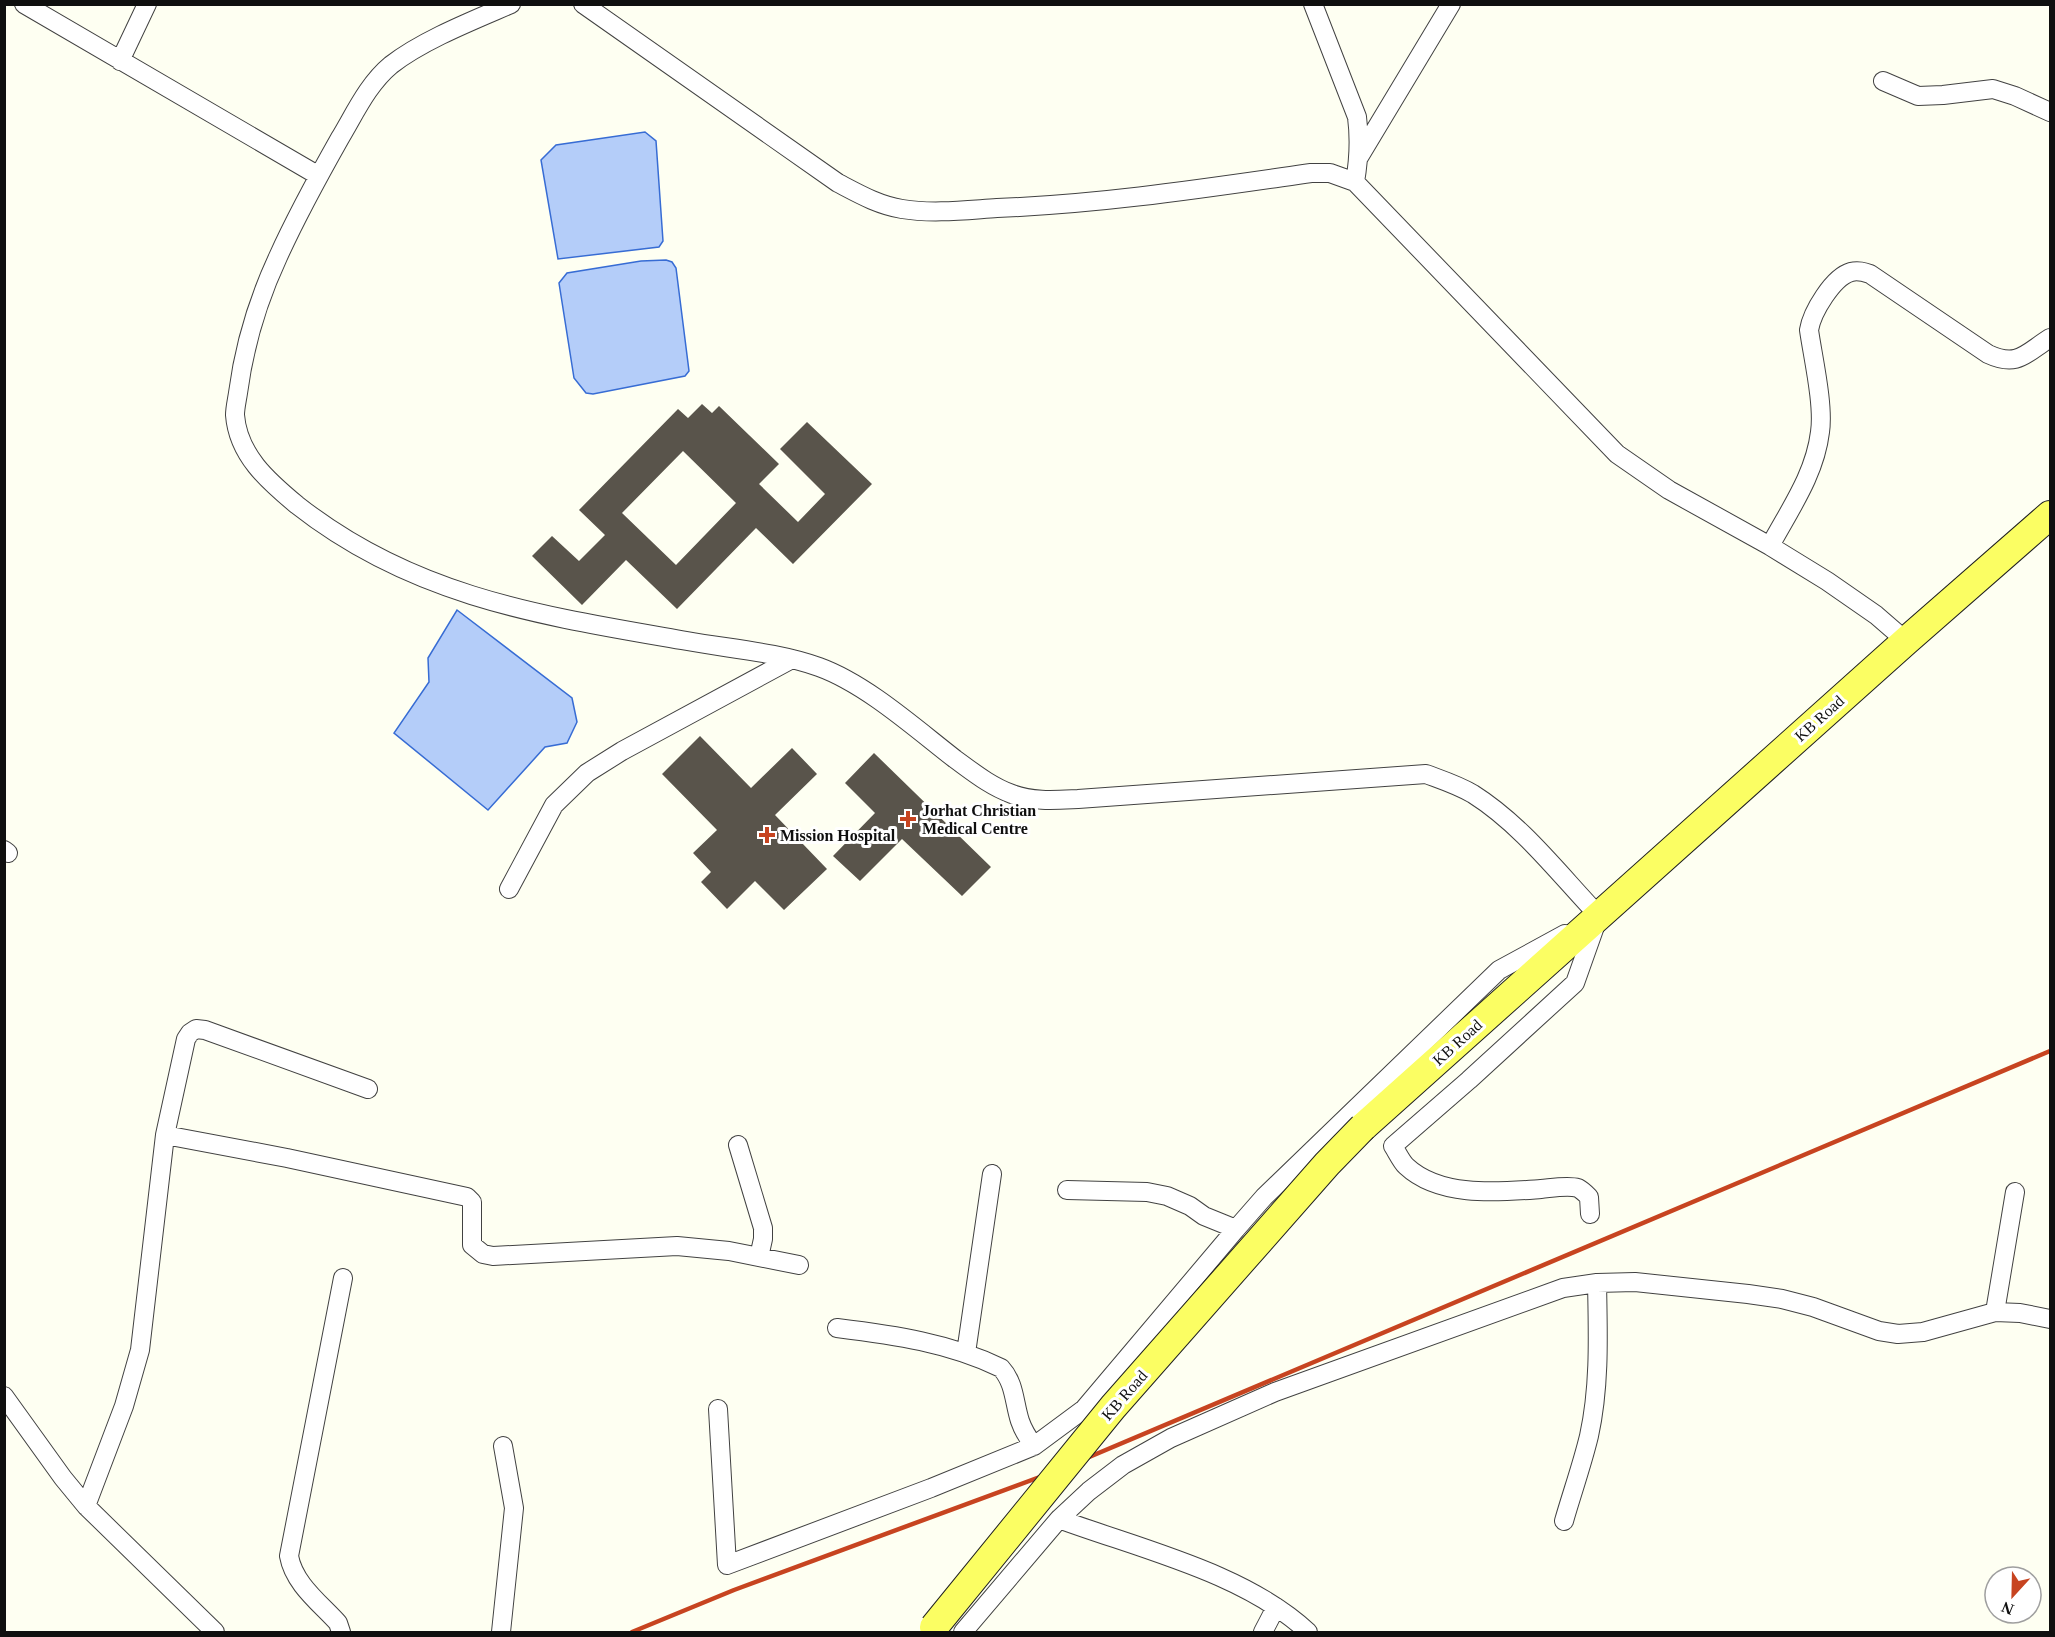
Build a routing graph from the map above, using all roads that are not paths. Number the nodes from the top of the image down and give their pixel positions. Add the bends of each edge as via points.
1 (24, 4) edge
2 (147, 4) edge
3 (511, 4) edge
4 (584, 4) edge
5 (1313, 4) edge
6 (1451, 4) edge
7 (120, 61) junction
8 (1883, 81) dead end
9 (2050, 112) edge
10 (1359, 157) junction
11 (319, 176) junction
12 (1355, 182) junction
13 (2050, 338) edge
14 (2050, 515) edge
15 (1770, 546) junction
16 (1906, 641) junction
17 (792, 659) junction
18 (509, 889) dead end
19 (1599, 916) junction
20 (368, 1089) dead end
21 (165, 1135) junction
22 (738, 1144) dead end
23 (992, 1174) dead end
24 (1067, 1190) dead end
25 (2015, 1192) dead end
26 (1590, 1214) dead end
27 (1236, 1229) junction
28 (759, 1257) junction
29 (799, 1265) dead end
30 (343, 1278) dead end
31 (1597, 1283) junction
32 (1995, 1312) junction
33 (2050, 1319) edge
34 (837, 1328) dead end
35 (966, 1353) junction
36 (4, 1396) edge
37 (717, 1409) dead end
38 (503, 1446) dead end
39 (1034, 1446) junction
40 (86, 1506) junction
41 (1059, 1519) junction
42 (1564, 1521) dead end
43 (1276, 1607) junction
44 (215, 1632) edge
45 (341, 1632) edge
46 (501, 1632) edge
47 (929, 1632) edge
48 (963, 1632) edge
49 (1263, 1632) edge
50 (1308, 1632) edge

1 - 7 street
2 - 7 street
3 - 11 street via 430,42 389,67 364,98
4 - 12 street via 838,183 869,200 902,209 1048,206 1311,173 1329,173
5 - 10 street via 1357,117
6 - 10 street
7 - 11 street
8 - 9 street via 1918,96 1993,89
10 - 12 street
11 - 17 street via 277,259 242,362 235,414 241,441 273,485 363,549 395,567 459,592 548,617
12 - 15 street via 1617,454 1669,490
13 - 15 street via 2023,357 1999,359 1870,274 1845,274 1821,299 1811,318 1809,330 1821,430 1809,475
14 - 16 main road, KB Road
15 - 16 street via 1846,593
16 - 19 main road, KB Road
17 - 18 street via 587,773 554,805
17 - 19 street via 836,674 864,691 989,784 1015,796 1078,799 1426,774 1472,793 1497,810
19 - 26 street via 1575,983 1393,1146 1406,1166 1462,1190 1488,1193 1580,1188 1589,1197
19 - 27 street via 1499,970 1264,1197
19 - 47 main road, KB Road, bridge via 1363,1127 1327,1164 1113,1407
20 - 21 street via 196,1029 186,1039
21 - 28 street via 467,1197 472,1202 472,1245 483,1254 677,1246
21 - 40 street via 140,1350 124,1406
22 - 28 street via 764,1228
23 - 35 street
24 - 27 street via 1167,1196
25 - 32 street
27 - 39 street via 1084,1408
28 - 29 street
30 - 45 street via 289,1556 299,1580 338,1623
31 - 32 street via 1635,1282 1782,1299 1898,1334 1923,1332
31 - 41 street via 1533,1297 1275,1392 1143,1453 1103,1479
31 - 42 street via 1598,1353 1593,1411
32 - 33 street
34 - 35 street via 915,1339
35 - 39 street via 1002,1368 1007,1374 1020,1420
36 - 40 street
37 - 39 street via 727,1565
38 - 46 street via 514,1508
40 - 44 street
41 - 43 street via 1215,1575
41 - 48 street
43 - 49 street
43 - 50 street

